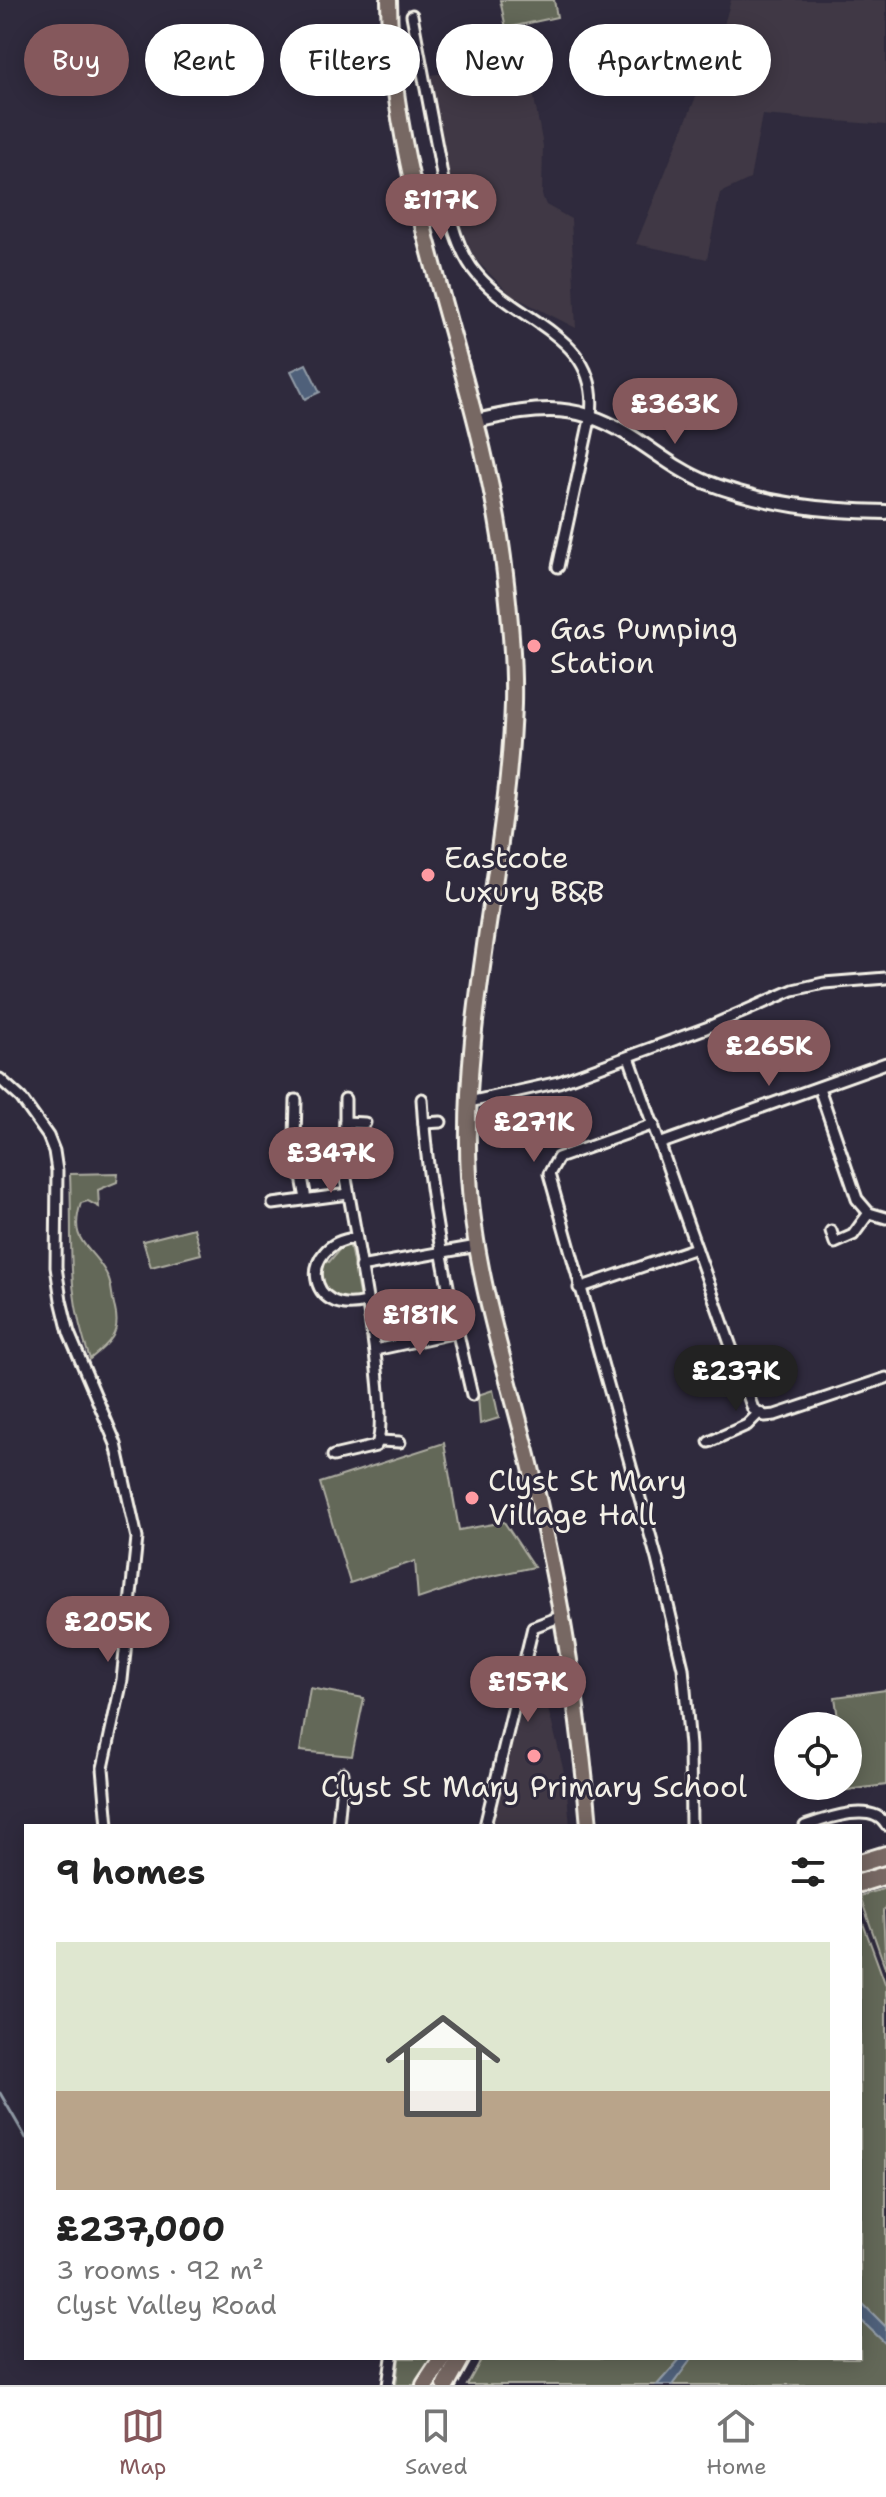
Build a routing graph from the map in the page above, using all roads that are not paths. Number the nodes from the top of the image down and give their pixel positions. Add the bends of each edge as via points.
1 (389, 0) edge
2 (412, 15) dead end
3 (591, 415) junction
4 (476, 421) junction
5 (886, 512) edge
6 (558, 567) dead end
7 (886, 978) edge
8 (629, 1057) junction
9 (886, 1063) edge
10 (0, 1079) edge
11 (819, 1088) junction
12 (345, 1099) dead end
13 (422, 1099) dead end
14 (296, 1100) dead end
15 (469, 1102) junction
16 (345, 1122) junction
17 (441, 1122) dead end
18 (365, 1123) dead end
19 (424, 1123) junction
20 (654, 1124) junction
21 (662, 1143) junction
22 (348, 1194) junction
23 (306, 1199) junction
24 (273, 1204) dead end
25 (869, 1213) junction
26 (886, 1218) edge
27 (831, 1231) dead end
28 (355, 1238) junction
29 (477, 1246) junction
30 (696, 1248) junction
31 (443, 1251) junction
32 (360, 1267) junction
33 (579, 1288) junction
34 (366, 1302) junction
35 (457, 1332) junction
36 (375, 1350) junction
37 (886, 1378) edge
38 (472, 1395) dead end
39 (758, 1414) junction
40 (379, 1441) junction
41 (400, 1442) dead end
42 (709, 1442) dead end
43 (333, 1456) dead end
44 (562, 1616) junction
45 (343, 1773) dead end
46 (108, 1824) edge
47 (338, 1824) edge
48 (485, 1824) edge
49 (589, 1824) edge
50 (691, 1824) edge
51 (814, 1824) edge
52 (886, 1825) edge
53 (886, 1855) edge
54 (862, 1862) edge
55 (886, 1875) edge
56 (862, 1882) edge
57 (392, 2360) edge
58 (442, 2360) edge
59 (460, 2360) edge
60 (388, 2385) edge
61 (425, 2385) edge
62 (446, 2385) edge

1 - 4 main road via 406,161
2 - 3 street via 459,243 482,280 582,361 592,386
3 - 4 street via 545,409
3 - 5 street via 681,470 769,503
3 - 6 street
4 - 15 main road via 504,558 513,703
7 - 8 street via 793,990
8 - 15 street via 559,1082
8 - 20 street
9 - 11 street
10 - 46 street via 21,1098 54,1151 61,1300 69,1333 116,1444 130,1496 138,1553 122,1680 103,1768
11 - 21 street
11 - 25 street via 857,1199
12 - 16 street
13 - 19 street
14 - 23 street via 295,1139
15 - 29 main road via 469,1182
16 - 18 street
16 - 22 street via 342,1155
17 - 19 street
19 - 31 street via 427,1176
20 - 21 street
20 - 33 street via 552,1164 549,1174
21 - 30 street
22 - 23 street
22 - 28 street
23 - 24 street
25 - 26 street
25 - 27 street via 836,1247
28 - 32 street
28 - 34 street via 339,1241 323,1253 316,1280 335,1303
29 - 31 street
29 - 44 main road
30 - 33 street
30 - 39 street
31 - 32 street
31 - 35 street
32 - 34 street
33 - 50 street via 683,1668
34 - 36 street
35 - 36 street
35 - 38 street
36 - 40 street via 381,1379
37 - 39 street via 775,1415
39 - 42 street via 747,1425
40 - 41 street
40 - 43 street
44 - 48 street via 533,1627
44 - 49 main road
45 - 47 street via 336,1794
51 - 52 street via 861,1814 874,1815
53 - 54 highway
55 - 56 highway
57 - 60 street
58 - 61 highway
59 - 62 highway

